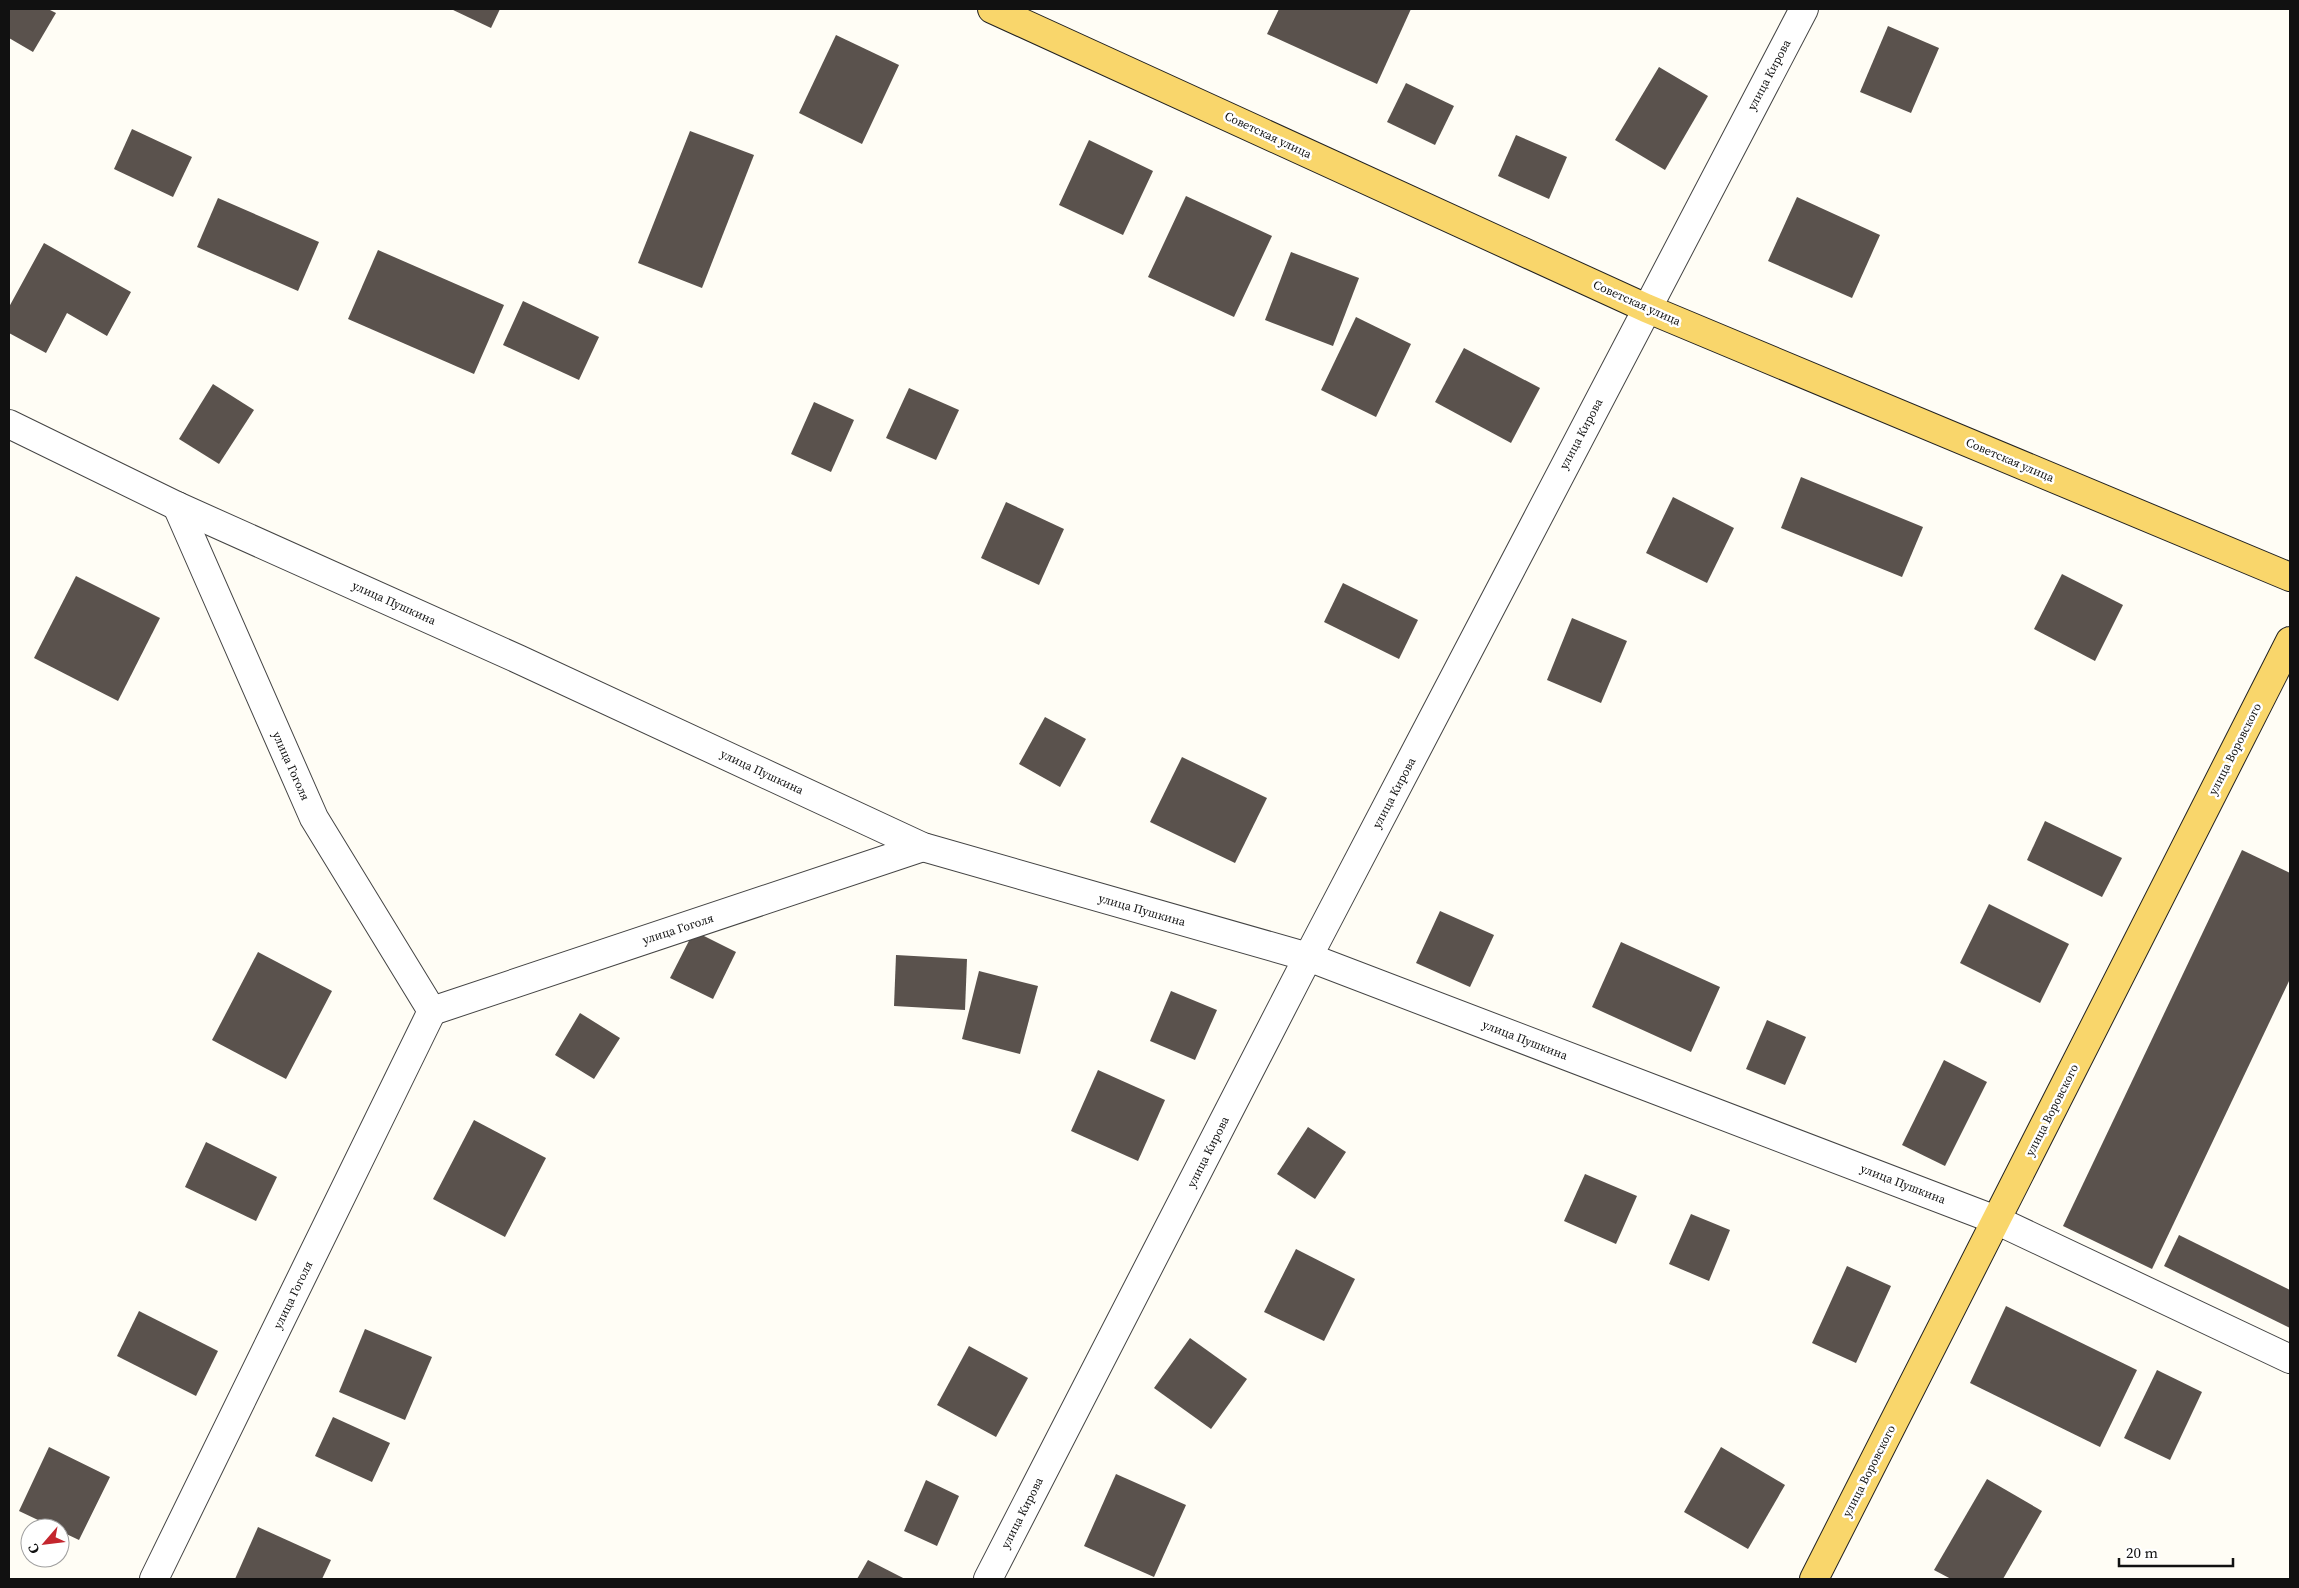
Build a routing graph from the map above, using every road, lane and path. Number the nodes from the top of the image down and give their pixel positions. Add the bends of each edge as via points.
1 (1804, 9) edge
2 (1004, 11) edge
3 (1646, 308) junction
4 (9, 424) edge
5 (177, 506) junction
6 (2290, 577) edge
7 (2290, 641) edge
8 (923, 848) junction
9 (1308, 957) junction
10 (432, 1011) junction
11 (1996, 1220) junction
12 (2290, 1358) edge
13 (154, 1579) edge
14 (988, 1579) edge
15 (1814, 1579) edge

1 - 3 street, улица Кирова
2 - 3 main road, Советская улица
3 - 6 main road, Советская улица
3 - 9 street, улица Кирова
4 - 5 street, улица Пушкина
5 - 8 street, улица Пушкина via 518,659
5 - 10 street, улица Гоголя via 314,818
7 - 11 main road, улица Воровского
8 - 9 street, улица Пушкина
8 - 10 street, улица Гоголя
9 - 11 street, улица Пушкина
9 - 14 street, улица Кирова
10 - 13 street, улица Гоголя
11 - 12 street, улица Пушкина
11 - 15 main road, улица Воровского

